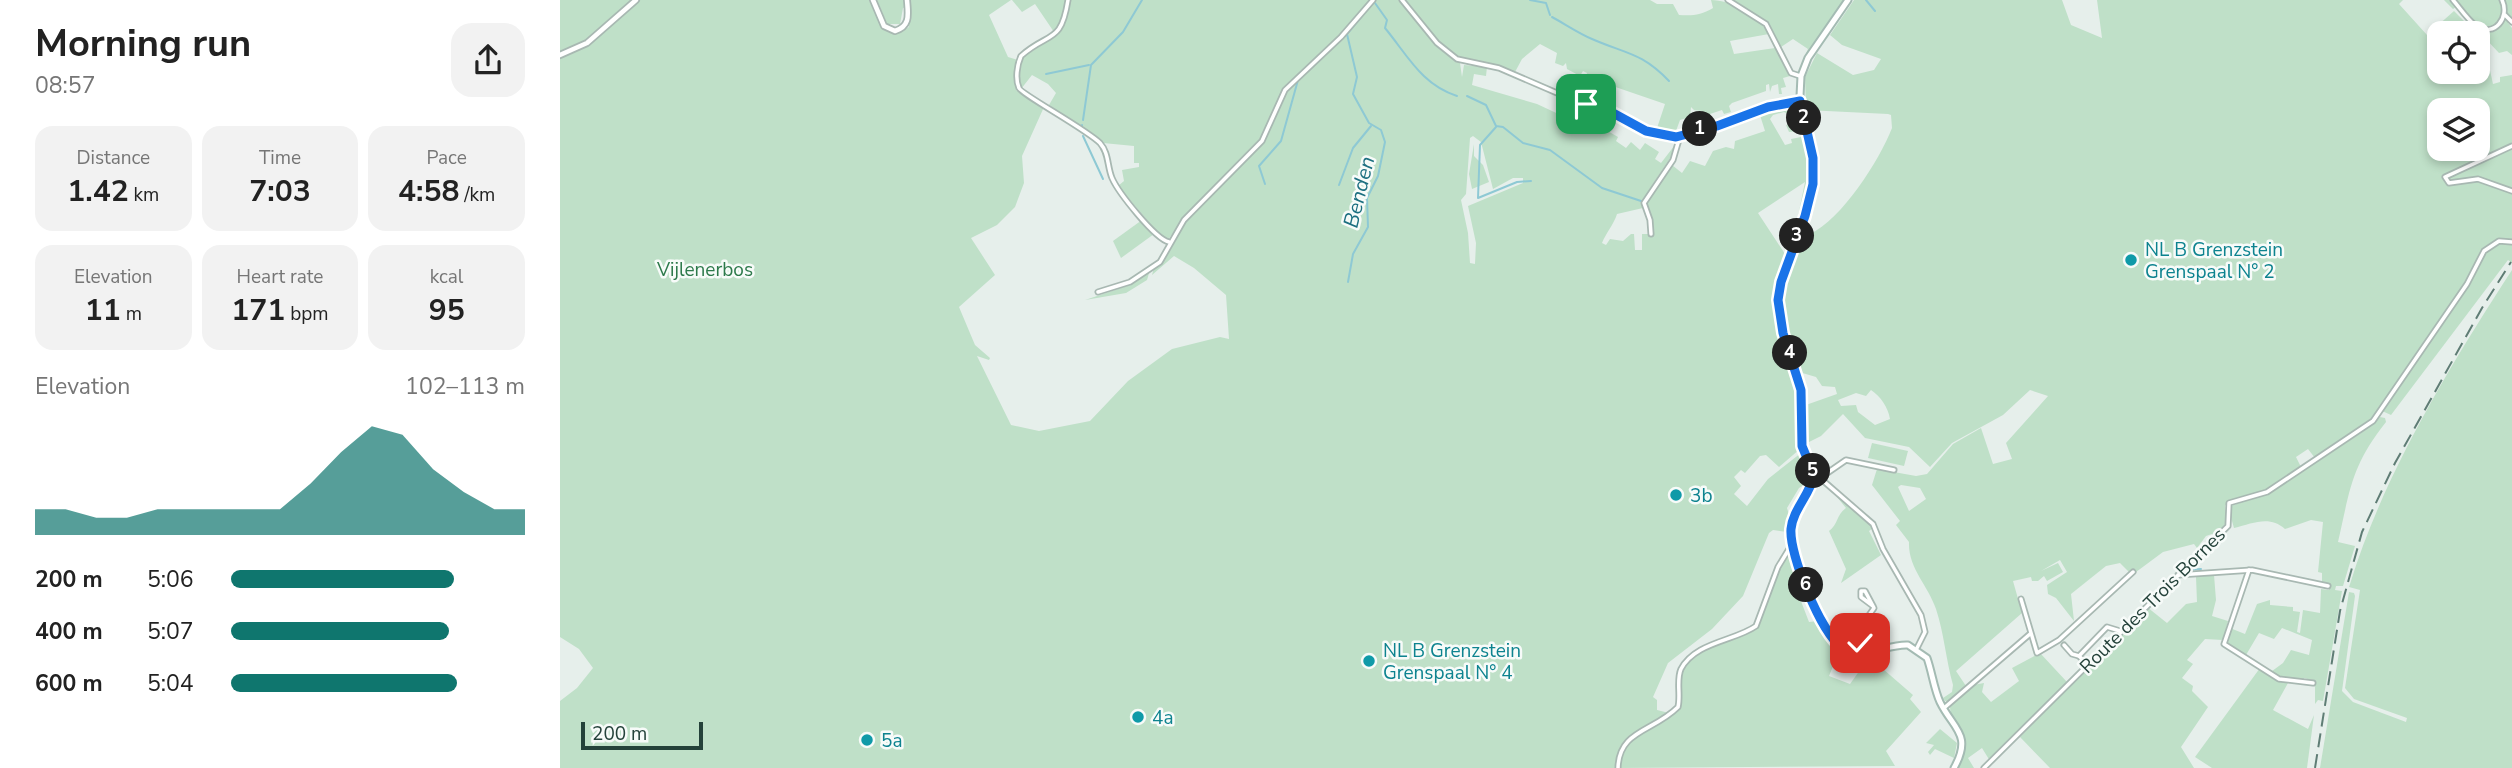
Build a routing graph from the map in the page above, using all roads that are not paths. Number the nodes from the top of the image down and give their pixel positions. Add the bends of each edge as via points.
1 (636, 0) edge
2 (873, 0) edge
3 (907, 0) edge
4 (1068, 0) edge
5 (1373, 0) edge
6 (1402, 0) edge
7 (1728, 0) edge
8 (1848, 0) edge
9 (2453, 0) edge
10 (2502, 0) edge
11 (2505, 15) junction
12 (2512, 22) edge
13 (560, 55) edge
14 (1801, 76) junction
15 (1800, 101) junction
16 (1680, 136) junction
17 (2512, 146) edge
18 (2512, 191) edge
19 (1651, 234) dead end
20 (1169, 242) junction
21 (2512, 243) edge
22 (1098, 292) dead end
23 (1894, 471) dead end
24 (1817, 478) junction
25 (1792, 544) junction
26 (2249, 570) junction
27 (2133, 572) dead end
28 (2176, 575) junction
29 (2328, 586) dead end
30 (2021, 599) dead end
31 (1873, 606) dead end
32 (2120, 631) junction
33 (2031, 634) junction
34 (2064, 645) dead end
35 (1917, 649) junction
36 (1877, 650) junction
37 (2079, 656) junction
38 (2087, 664) junction
39 (2313, 683) dead end
40 (1944, 708) junction
41 (1618, 768) edge
42 (1954, 768) edge
43 (1984, 768) edge

1 - 13 street via 587,43
2 - 3 street via 884,26 892,31 906,23
4 - 20 street via 1058,33 1021,56 1019,89 1101,144 1120,192
5 - 20 street via 1285,90 1262,141 1184,220
6 - 16 street via 1437,43 1463,62 1499,68 1613,113 1646,131
7 - 14 street via 1763,21 1791,73
8 - 14 main road via 1811,52
9 - 11 street via 2483,29 2497,27
10 - 11 street
11 - 12 street
14 - 15 main road
15 - 16 street
15 - 24 main road via 1813,168 1809,203 1778,300 1801,390 1803,453
16 - 19 street via 1673,160 1644,203
17 - 18 street via 2445,177 2449,183 2478,179
20 - 22 street via 1167,253 1148,271
21 - 28 street, Route des Trois Bornes via 2499,241 2484,251 2463,290 2373,421 2267,492 2229,503 2228,526
23 - 24 street via 1846,460
24 - 25 main road via 1792,523
24 - 35 street via 1873,524 1921,615 1925,632
25 - 36 main road via 1816,608 1833,638 1852,652
25 - 41 street via 1778,567 1756,626 1715,643 1686,662 1680,675 1678,707 1624,744
26 - 28 street
26 - 29 street
26 - 39 street via 2224,644 2279,679
27 - 33 street via 2054,644 2037,653
28 - 32 street, Route des Trois Bornes
30 - 33 street
31 - 36 street via 1856,634 1858,641 1875,642
32 - 37 street via 2107,626
32 - 38 street, Route des Trois Bornes
33 - 40 street
34 - 37 street
35 - 36 main road via 1902,645
35 - 40 main road via 1927,658
37 - 38 street
38 - 43 street, Route des Trois Bornes
40 - 42 main road via 1961,735

